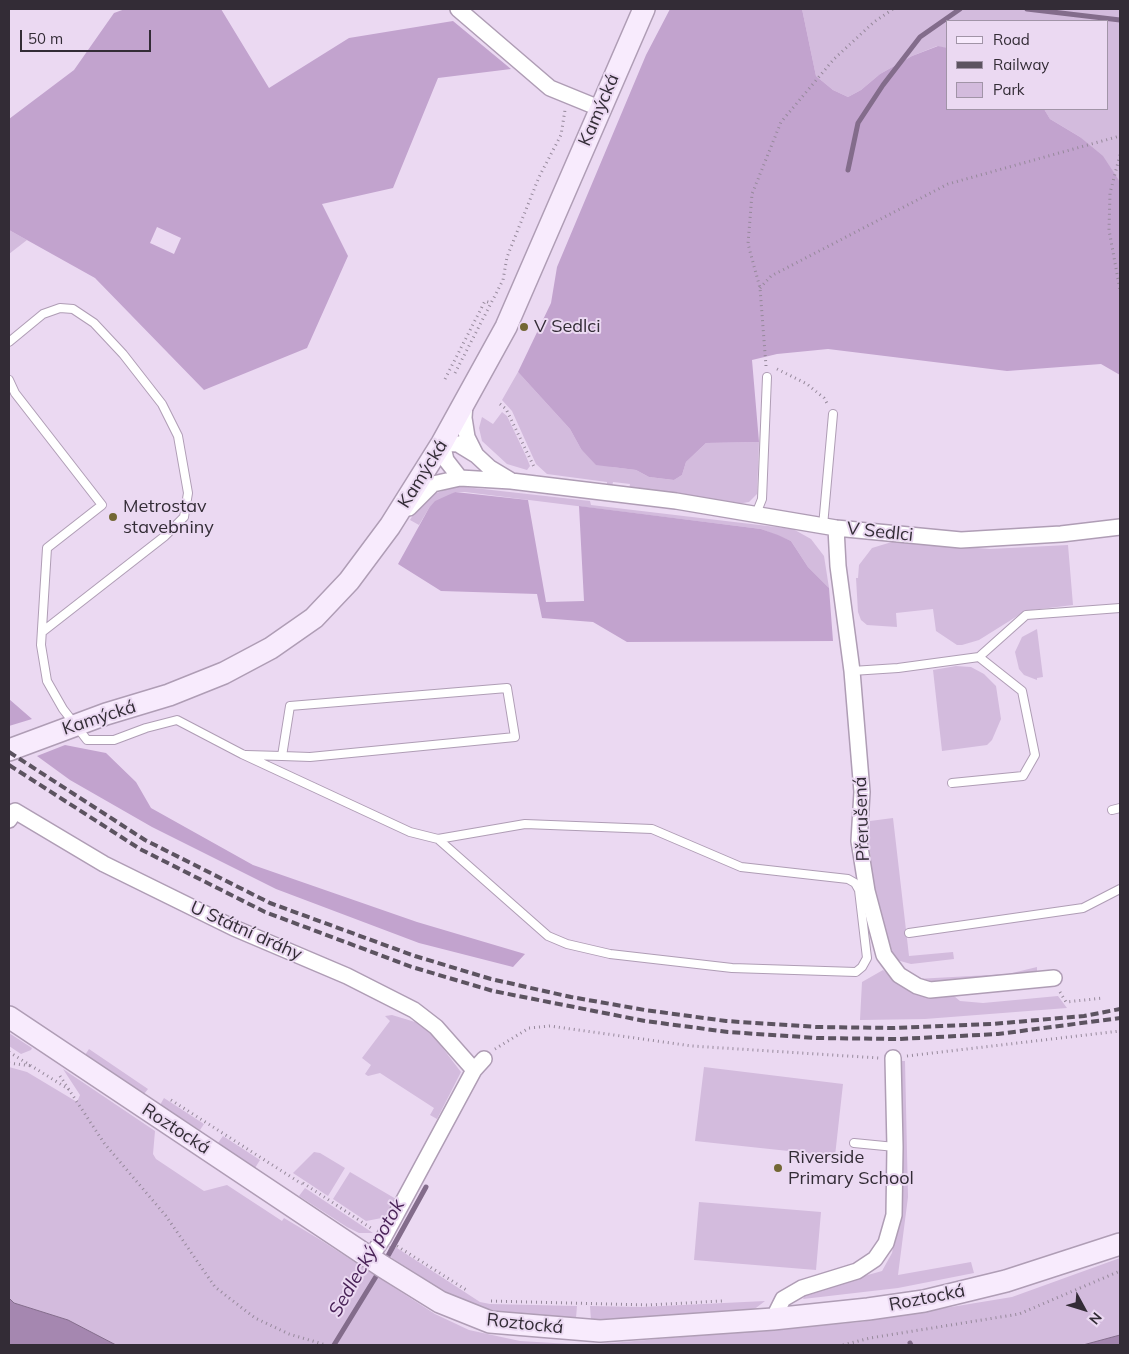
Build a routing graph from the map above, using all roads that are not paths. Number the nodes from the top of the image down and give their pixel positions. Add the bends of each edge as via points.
1 (458, 9) edge
2 (644, 9) edge
3 (599, 108) junction
4 (9, 342) edge
5 (767, 377) road end
6 (9, 380) edge
7 (465, 400) junction
8 (833, 414) road end
9 (442, 444) junction
10 (476, 455) junction
11 (460, 478) junction
12 (511, 481) junction
13 (756, 514) junction
14 (390, 526) junction
15 (1120, 526) edge
16 (830, 527) junction
17 (1120, 608) edge
18 (42, 632) junction
19 (979, 657) junction
20 (852, 671) junction
21 (75, 725) junction
22 (9, 750) edge
23 (242, 754) junction
24 (282, 756) junction
25 (952, 783) dead end
26 (9, 820) edge
27 (438, 839) junction
28 (1120, 889) edge
29 (909, 933) dead end
30 (1054, 978) road end
31 (9, 1017) edge
32 (893, 1058) road end
33 (484, 1059) road end
34 (474, 1070) junction
35 (854, 1143) dead end
36 (896, 1147) junction
37 (1120, 1244) edge
38 (370, 1258) junction
39 (772, 1319) junction

1 - 3 street via 550,88
2 - 3 main road, Kamýcká
3 - 7 main road, Kamýcká via 506,327
4 - 18 lane via 43,314 60,308 73,308 94,323 162,404 178,436 188,493 184,517 165,536
5 - 13 lane via 762,499
6 - 18 lane via 102,504 47,548
7 - 9 main road, Kamýcká
7 - 10 street via 467,437
8 - 16 lane
9 - 10 street via 458,444
9 - 11 street via 446,460
9 - 14 main road, Kamýcká
10 - 12 street
11 - 12 street, V Sedlci
11 - 14 street, V Sedlci via 433,484
12 - 13 street, V Sedlci
13 - 16 street, V Sedlci
14 - 21 main road, Kamýcká via 349,581 314,618 271,648 224,673 169,695
15 - 16 street, V Sedlci via 1061,534 961,540
16 - 20 street, Přerušená
17 - 19 lane via 1026,615
18 - 21 lane via 47,681
19 - 20 lane
19 - 25 lane via 1022,691 1035,755 1023,776
20 - 30 street, Přerušená via 862,792 859,841 867,891 880,944 889,965 917,986 930,990
21 - 22 main road, Kamýcká
21 - 23 lane via 87,740 114,740 176,720
23 - 24 lane
23 - 27 lane via 410,832
24 - 24 lane via 290,706 507,688 515,737 310,757
26 - 34 street, U Státní dráhy via 15,811 104,864 234,928 347,976 414,1010 436,1027
27 - 27 lane via 525,824 652,829 742,867 848,879 859,890 867,958 856,972 732,968 610,954 567,944 548,936
28 - 29 lane via 1083,908
31 - 38 main road, Roztocká
32 - 36 street
33 - 34 street
34 - 38 street
35 - 36 lane
36 - 39 street via 894,1215 886,1243 875,1260 857,1271 802,1288 783,1299
37 - 39 main road, Roztocká via 1006,1281 924,1301
38 - 39 main road, Roztocká via 440,1302 490,1322 600,1331

